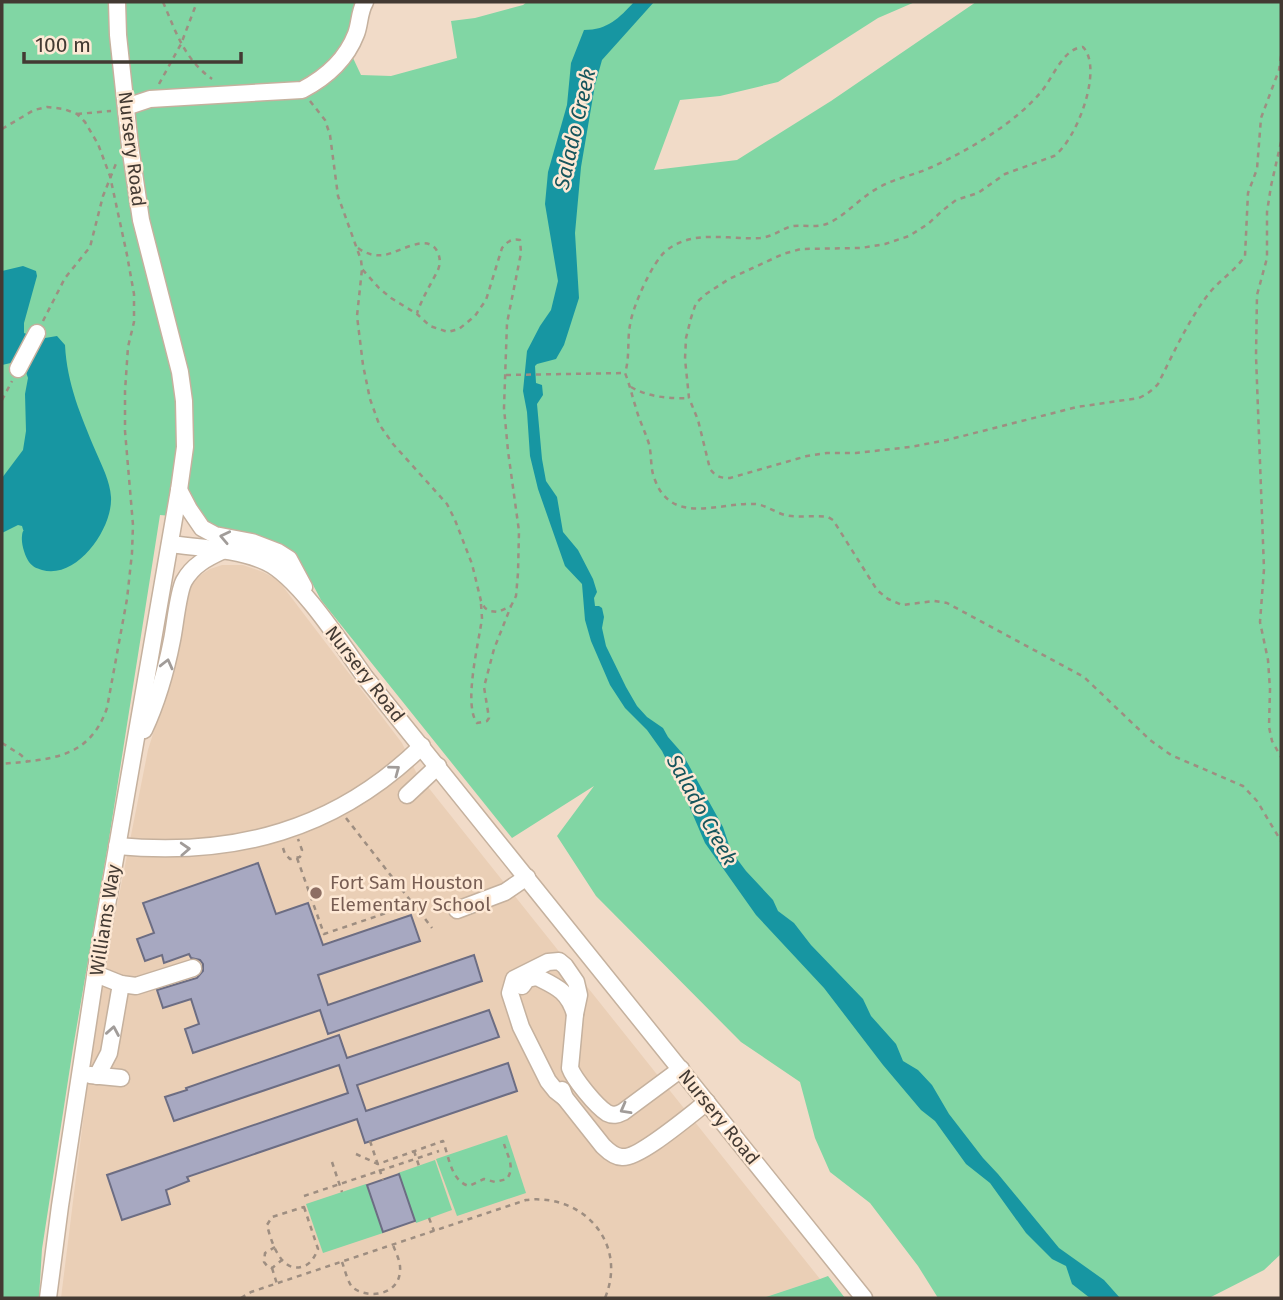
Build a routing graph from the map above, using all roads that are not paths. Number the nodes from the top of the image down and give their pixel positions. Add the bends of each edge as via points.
1 (117, 2) edge
2 (365, 2) edge
3 (126, 107) junction
4 (37, 333) dead end
5 (19, 369) road end
6 (179, 490) junction
7 (170, 544) junction
8 (222, 551) junction
9 (311, 603) junction
10 (422, 746) junction
11 (134, 751) junction
12 (438, 766) junction
13 (407, 795) dead end
14 (117, 846) junction
15 (527, 877) junction
16 (457, 910) dead end
17 (193, 968) dead end
18 (96, 974) junction
19 (121, 984) junction
20 (575, 1014) junction
21 (681, 1069) junction
22 (80, 1074) junction
23 (97, 1076) junction
24 (121, 1079) dead end
25 (565, 1098) junction
26 (707, 1102) junction
27 (48, 1298) edge
28 (863, 1298) edge

1 - 3 street, Nursery Road
2 - 3 street via 349,48 335,67 302,90 150,99
3 - 6 street, Nursery Road via 141,220 180,372 185,447
4 - 5 street
6 - 7 street, Nursery Road
9 -> 6 street via 289,559 265,546 208,532
7 - 8 street, Nursery Road
7 - 11 street, Williams Way
8 - 9 street, Nursery Road via 267,562
11 -> 8 street via 163,679 181,587 198,564
9 - 10 street, Nursery Road
10 - 12 street, Nursery Road
14 -> 10 street via 206,848 268,836 344,805
11 - 14 street, Williams Way
12 - 13 street
12 - 15 street, Nursery Road
14 - 18 street, Williams Way
15 - 16 street via 505,892
15 - 21 street, Nursery Road
17 - 19 street via 147,984
18 - 19 street
18 - 22 street, Williams Way
23 -> 19 street via 109,1053
21 -> 20 street via 623,1112 608,1113 572,1075
20 - 25 street via 560,989 537,977 523,983 520,993 530,1025
20 - 25 street via 578,988 559,961 514,979 510,993 521,1027 548,1081
21 - 26 street, Nursery Road
22 - 23 street
22 - 27 street, Williams Way
23 - 24 street
25 - 26 street via 603,1146 622,1157 637,1154
26 - 28 street, Nursery Road

